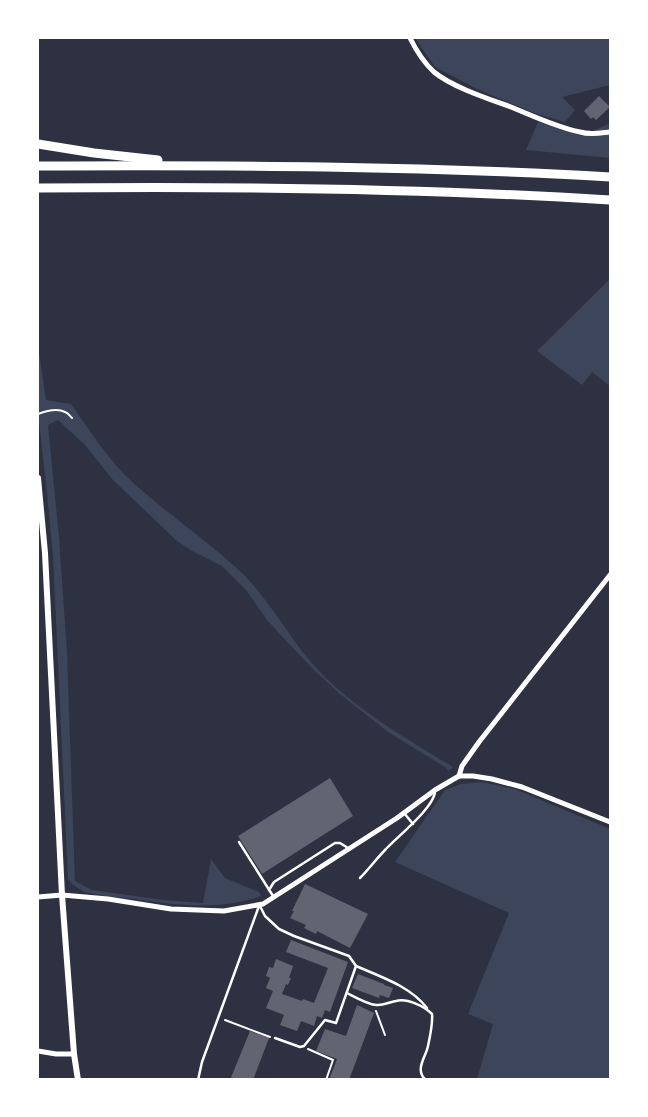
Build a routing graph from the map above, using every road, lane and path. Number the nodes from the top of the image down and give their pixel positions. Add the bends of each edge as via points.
1 (410, 38) edge
2 (610, 132) edge
3 (38, 144) edge
4 (47, 149) dead end
5 (94, 153) junction
6 (211, 165) junction
7 (38, 166) edge
8 (610, 178) edge
9 (38, 188) edge
10 (610, 200) edge
11 (38, 414) edge
12 (72, 418) dead end
13 (38, 478) edge
14 (610, 575) edge
15 (459, 776) junction
16 (435, 790) junction
17 (404, 813) junction
18 (610, 822) edge
19 (413, 824) junction
20 (239, 842) dead end
21 (350, 849) junction
22 (360, 878) dead end
23 (269, 890) junction
24 (62, 895) junction
25 (38, 897) edge
26 (274, 897) junction
27 (259, 904) junction
28 (356, 966) junction
29 (346, 993) junction
30 (374, 1005) junction
31 (428, 1009) junction
32 (218, 1018) junction
33 (386, 1035) dead end
34 (275, 1038) joint
35 (304, 1046) junction
36 (38, 1051) edge
37 (74, 1054) junction
38 (199, 1079) edge
39 (78, 1080) edge
40 (326, 1080) edge
41 (426, 1080) edge

1 - 2 street via 425,62 454,84 567,129 582,133
3 - 5 highway
4 - 5 lane
5 - 6 highway
6 - 7 highway
6 - 8 highway
9 - 10 highway via 368,190
11 - 12 path via 56,410
13 - 24 street via 45,553
14 - 15 street via 479,742
15 - 16 street
15 - 18 street via 492,779 522,787
16 - 17 street
16 - 19 lane via 428,807
17 - 19 lane
17 - 21 street
19 - 22 lane
20 - 23 lane
21 - 23 lane via 335,842 274,882
21 - 26 street
23 - 26 lane
24 - 25 street
24 - 27 street via 170,909 224,911
24 - 37 street
26 - 27 street
27 - 28 lane via 265,916 279,928 349,956
27 - 32 lane
28 - 29 lane
28 - 31 lane via 407,990
29 - 30 lane
29 - 35 lane via 336,1023 325,1020
30 - 31 lane via 398,1000
30 - 33 path
31 - 41 lane via 432,1018 428,1049 420,1071
32 - 34 path
32 - 38 lane
34 - 35 lane
35 - 40 path via 333,1060
36 - 37 street
37 - 39 street

